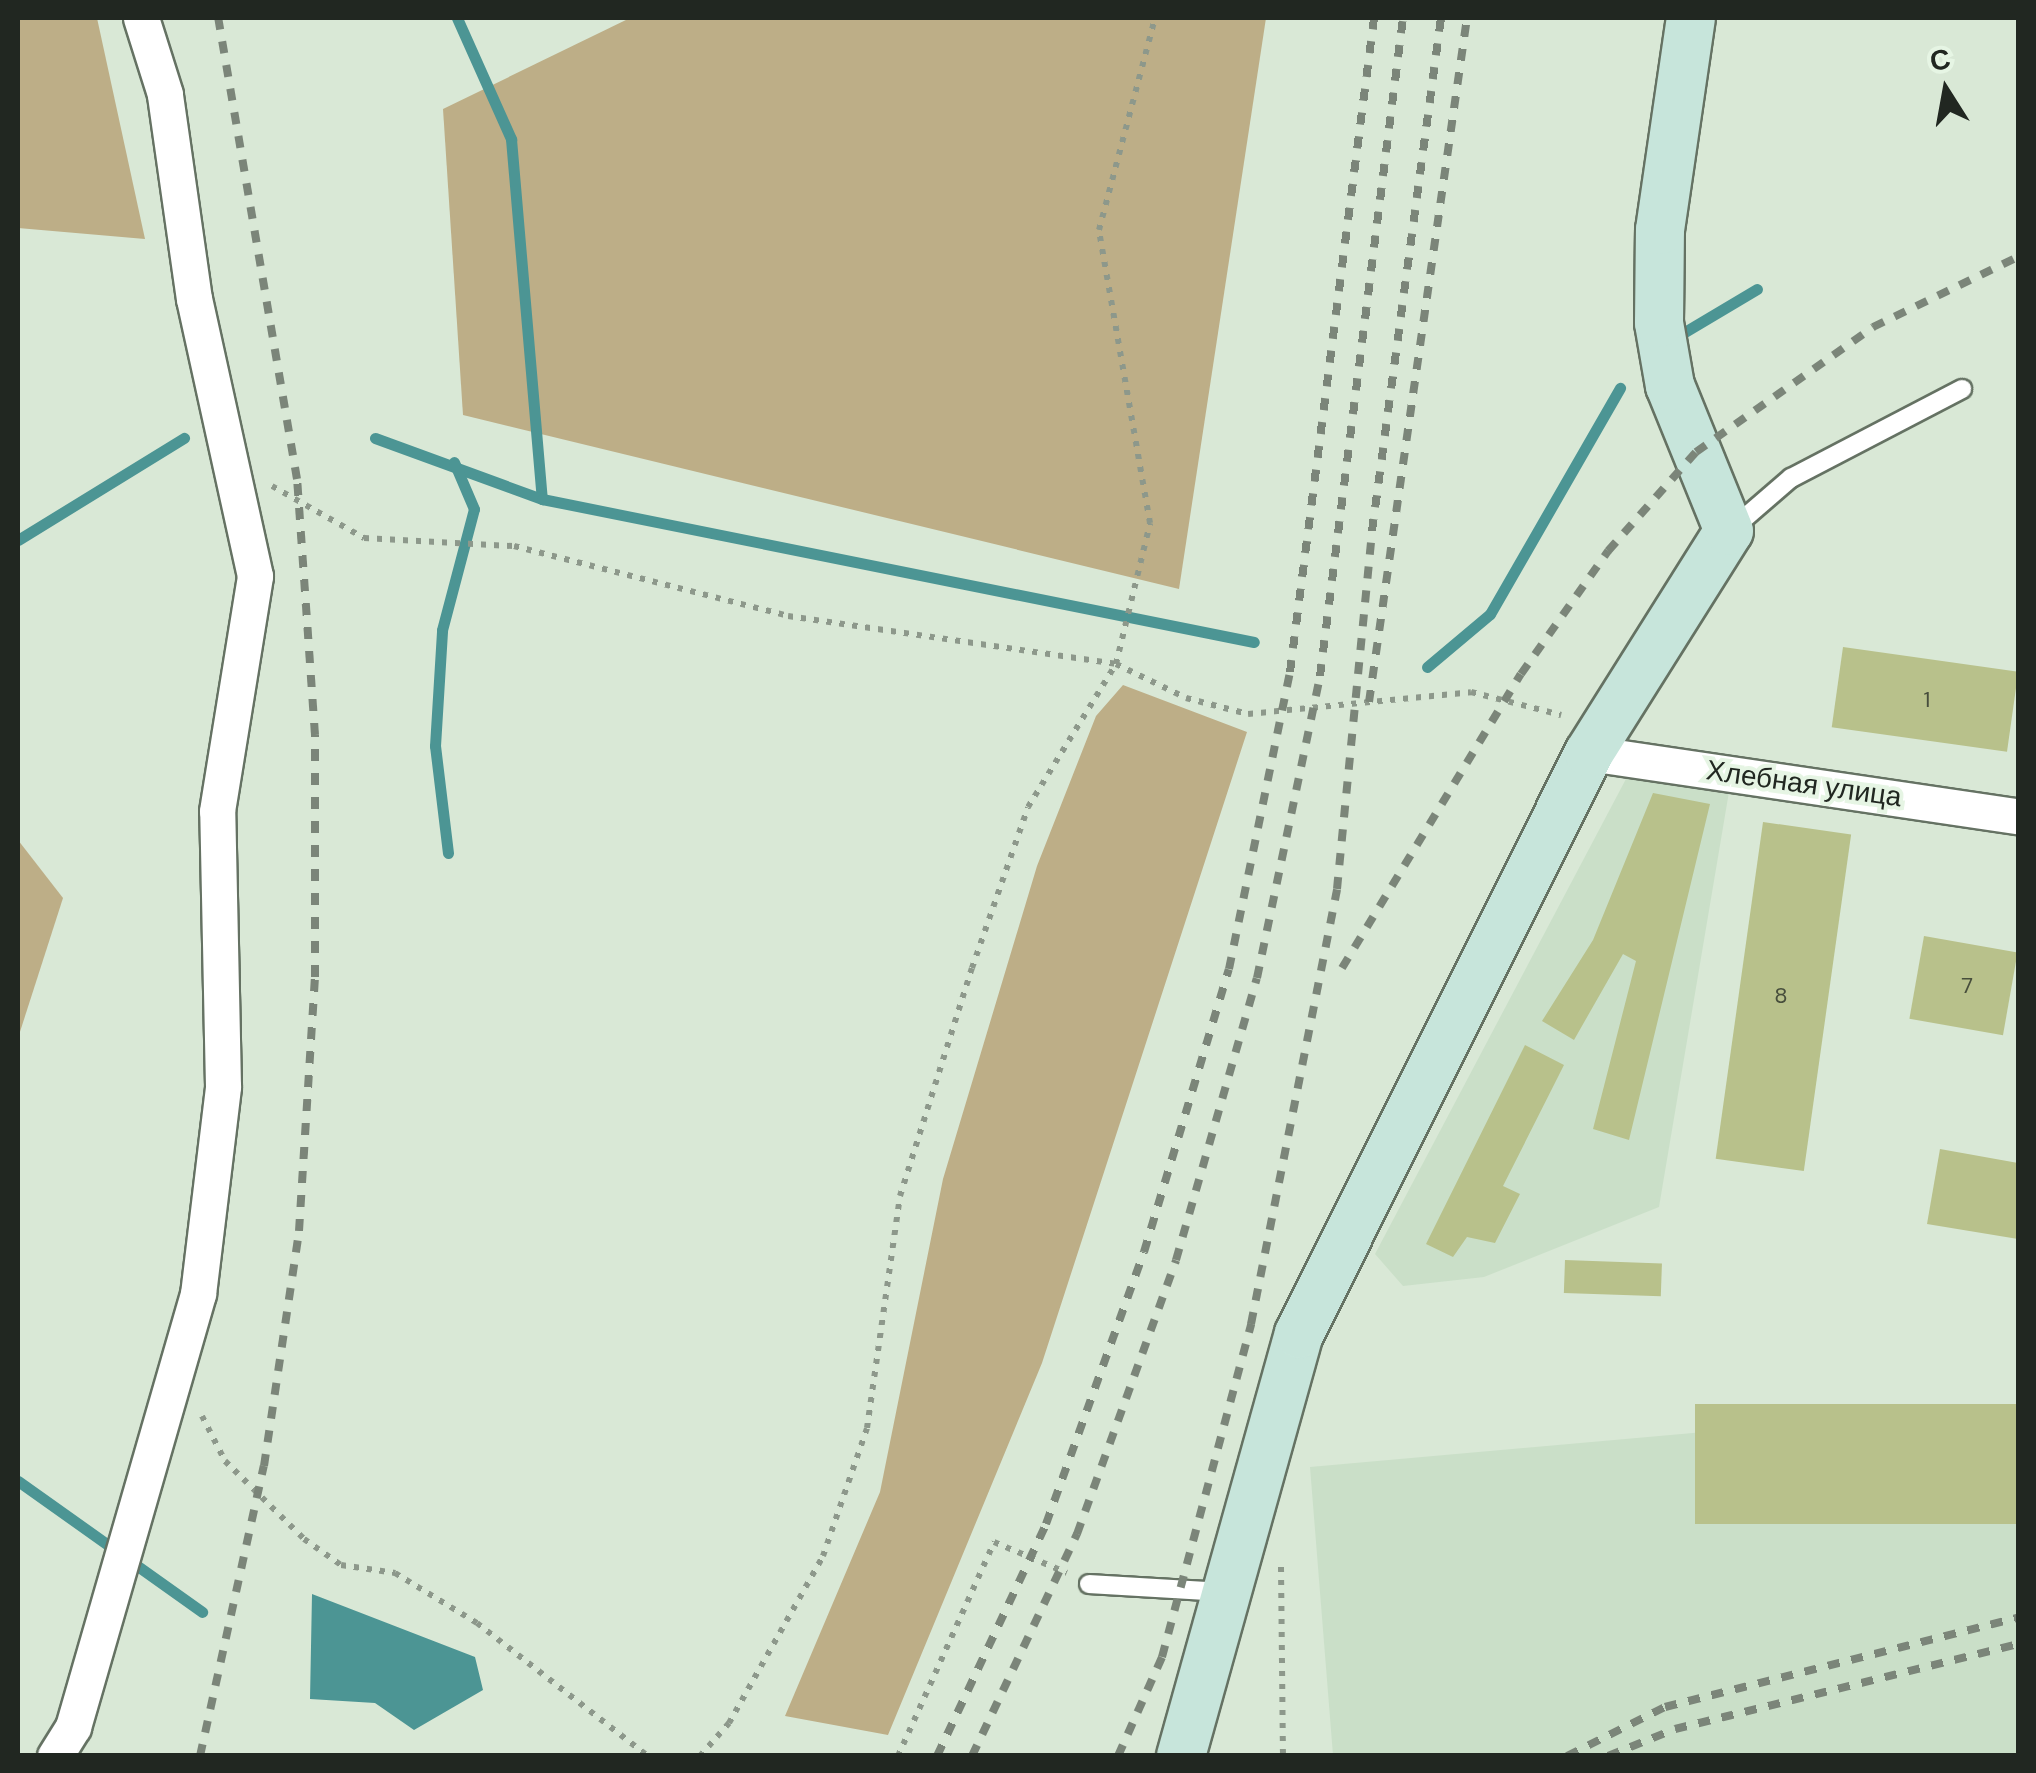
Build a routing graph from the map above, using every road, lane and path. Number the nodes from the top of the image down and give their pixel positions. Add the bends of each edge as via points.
1 (141, 18) edge
2 (1155, 18) edge
3 (1692, 18) edge
4 (1962, 388) dead end
5 (229, 458) junction
6 (1729, 531) junction
7 (1116, 664) junction
8 (1597, 739) junction
9 (2018, 816) edge
10 (225, 1461) dead end
11 (1089, 1584) joint
12 (1226, 1592) junction
13 (54, 1756) edge
14 (648, 1756) edge
15 (700, 1756) edge
16 (898, 1756) edge
17 (1181, 1756) edge

1 - 5 street via 165,94
2 - 7 path via 1099,230 1150,523
3 - 6 street via 1660,230 1659,323 1670,386
4 - 6 lane via 1791,478
5 - 7 path via 364,538 514,546 788,616
5 - 13 street via 255,576 217,811 223,1086 198,1294 73,1727
6 - 8 street
7 - 8 path via 1186,698 1248,714 1471,692
7 - 15 path via 1028,807 972,968 900,1196 867,1428 823,1556 729,1723
8 - 9 street, Хлебная улица
8 - 12 street via 1299,1334
10 - 14 path via 341,1566 396,1574 477,1623
11 - 12 lane
11 - 16 path via 994,1542
12 - 17 street

